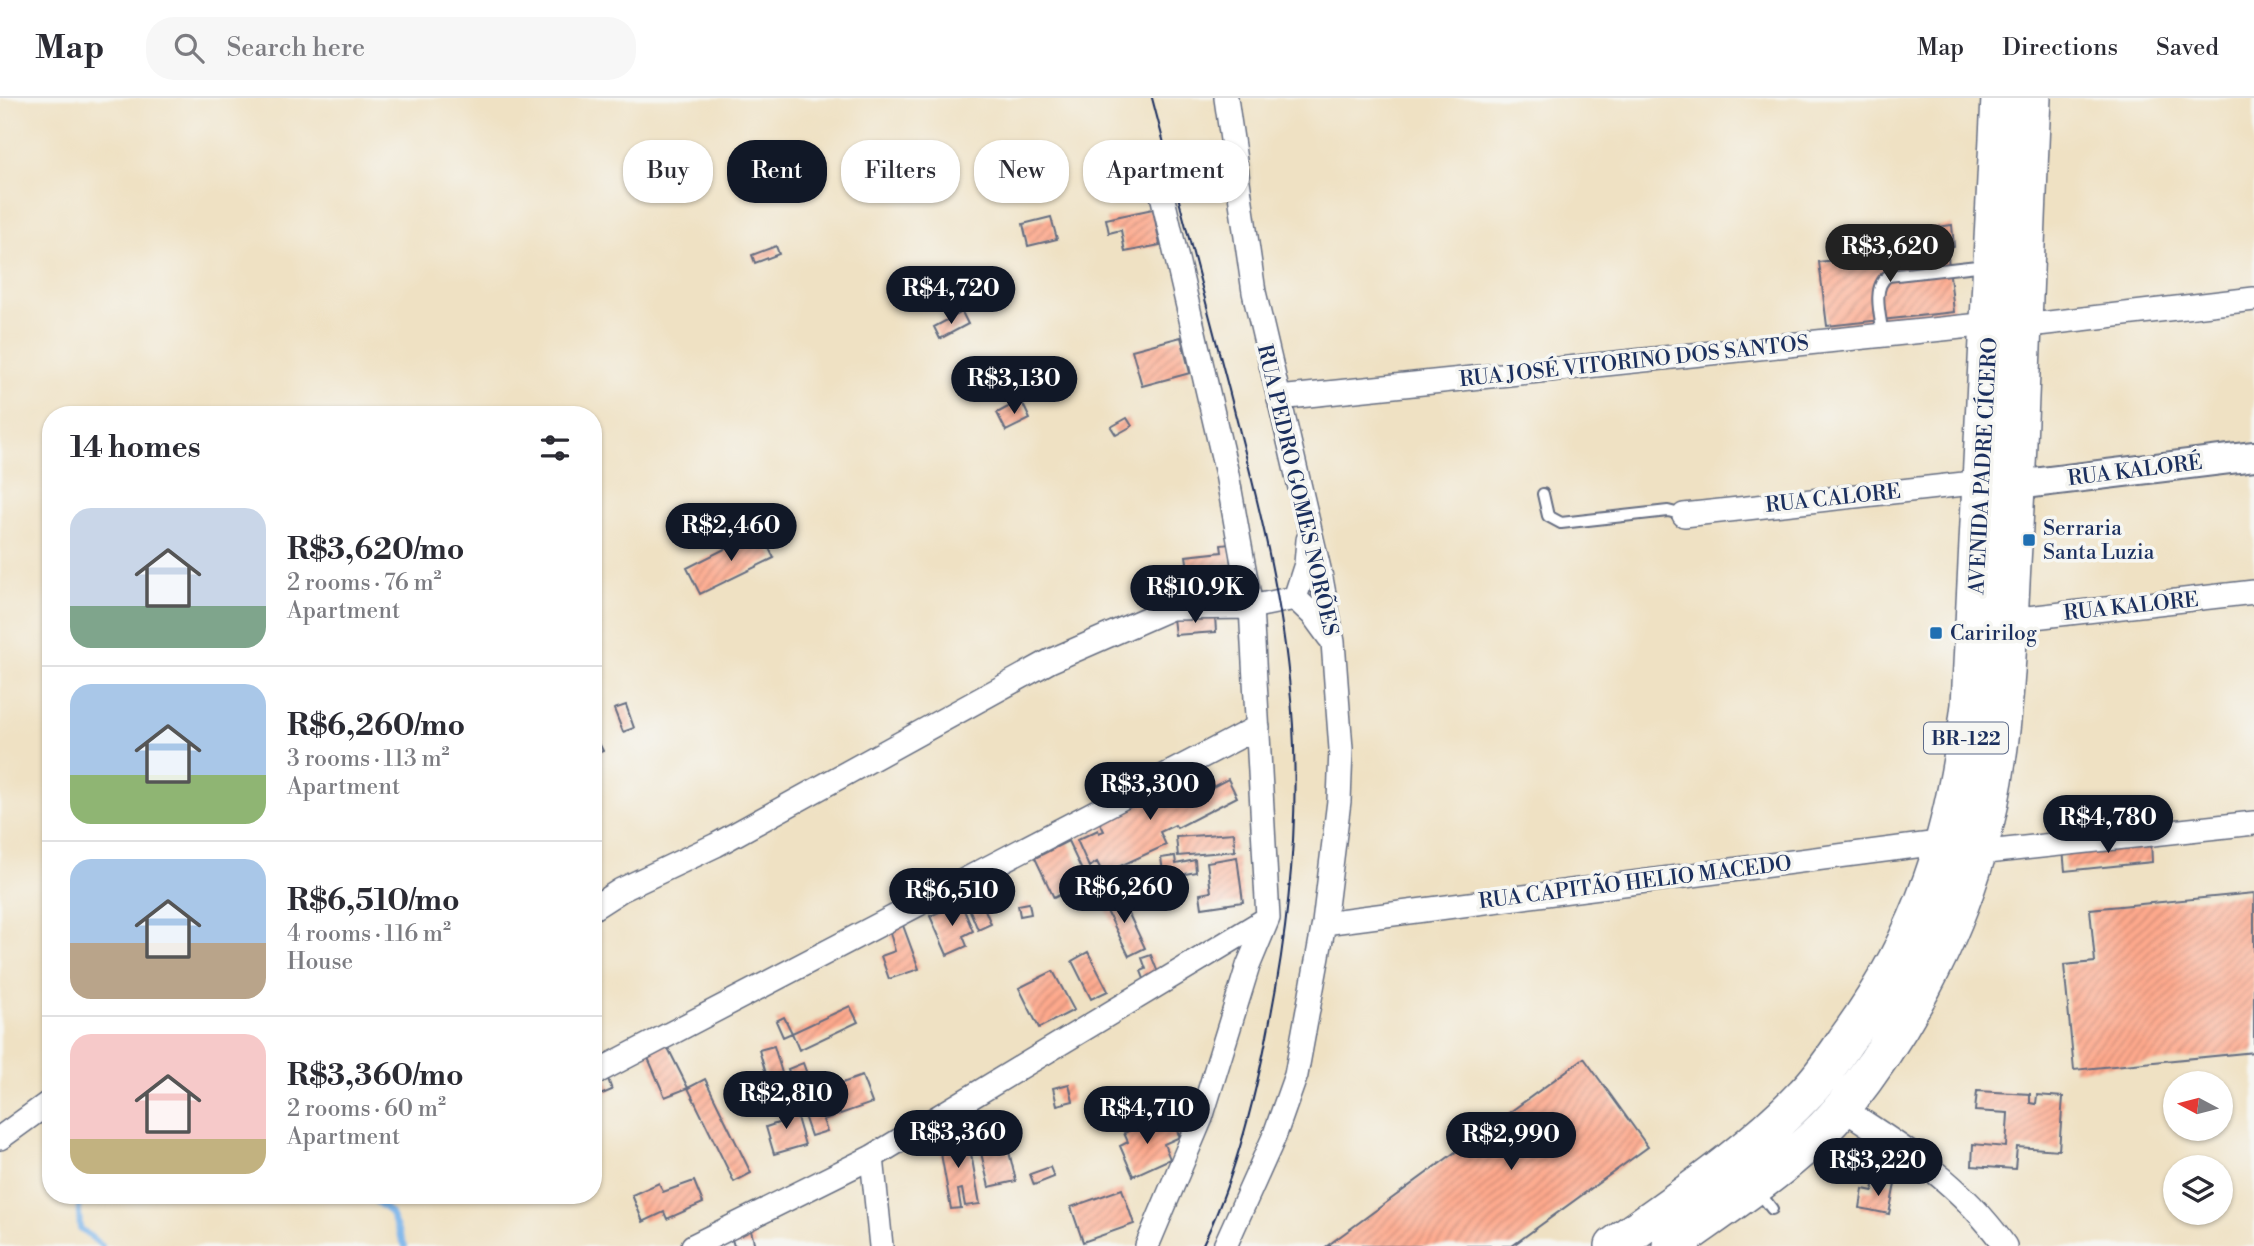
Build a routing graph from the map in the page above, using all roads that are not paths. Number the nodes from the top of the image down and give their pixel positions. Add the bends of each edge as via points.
1 (1226, 98) edge
2 (2000, 98) edge
3 (2032, 98) edge
4 (1164, 203) edge
5 (1992, 264) junction
6 (2254, 299) edge
7 (2006, 325) junction
8 (1883, 335) junction
9 (1279, 398) junction
10 (2254, 456) edge
11 (1999, 483) junction
12 (1543, 494) dead end
13 (1684, 515) joint
14 (1310, 531) junction
15 (2254, 592) edge
16 (1295, 598) junction
17 (1251, 607) junction
18 (2009, 620) junction
19 (1333, 642) junction
20 (1258, 727) junction
21 (2254, 823) edge
22 (1962, 848) junction
23 (602, 902) edge
24 (1268, 918) junction
25 (1324, 923) junction
26 (602, 1069) edge
27 (42, 1108) edge
28 (1842, 1108) junction
29 (0, 1138) edge
30 (872, 1157) junction
31 (694, 1246) edge
32 (881, 1246) edge
33 (1147, 1246) edge
34 (1225, 1246) edge
35 (1614, 1246) edge
36 (1671, 1246) edge
37 (2005, 1246) edge

1 - 9 street, RUA PEDRO GOMES NORÕES via 1254,292
2 - 5 highway, AVENIDA PADRE CÍCERO / BR-122
3 - 7 highway, AVENIDA PADRE CÍCERO / BR-122
4 - 17 street via 1227,474
5 - 7 highway, AVENIDA PADRE CÍCERO / BR-122
5 - 8 lane via 1888,276 1880,282 1878,292
6 - 7 street, RUA JOSÉ VITORINO DOS SANTOS
7 - 8 street, RUA JOSÉ VITORINO DOS SANTOS
7 - 11 highway, AVENIDA PADRE CÍCERO / BR-122
8 - 9 street, RUA JOSÉ VITORINO DOS SANTOS
9 - 14 street, RUA PEDRO GOMES NORÕES
10 - 11 street, RUA KALORÉ
11 - 13 street, RUA CALORE
11 - 18 highway, AVENIDA PADRE CÍCERO / BR-122
11 - 22 highway, AVENIDA PADRE CÍCERO / BR-122 via 1961,778
12 - 13 lane via 1548,516 1561,523 1668,511
14 - 16 street
14 - 19 street, RUA PEDRO GOMES NORÕES
15 - 18 street, RUA KALORE
16 - 17 street
16 - 19 street
17 - 20 street
17 - 23 street via 1171,608 1050,661 716,845
18 - 22 highway, AVENIDA PADRE CÍCERO / BR-122 via 2000,727
19 - 25 street, RUA PEDRO GOMES NORÕES via 1339,697 1339,788
20 - 24 street
20 - 26 street
21 - 22 street, RUA CAPITÃO HELIO MACEDO
22 - 25 street, RUA CAPITÃO HELIO MACEDO
22 - 28 highway, AVENIDA PADRE CÍCERO / BR-122 via 1946,939 1914,1002
22 - 35 highway, AVENIDA PADRE CÍCERO / BR-122 via 1880,992 1807,1093 1750,1146
24 - 30 street
24 - 33 street via 1248,966 1201,1118
25 - 34 street, RUA PEDRO GOMES NORÕES via 1296,1075
27 - 29 street
28 - 36 highway, AVENIDA PADRE CÍCERO / BR-122 via 1794,1154 1763,1197
28 - 37 street via 1926,1163 1985,1218
30 - 31 street
30 - 32 street

